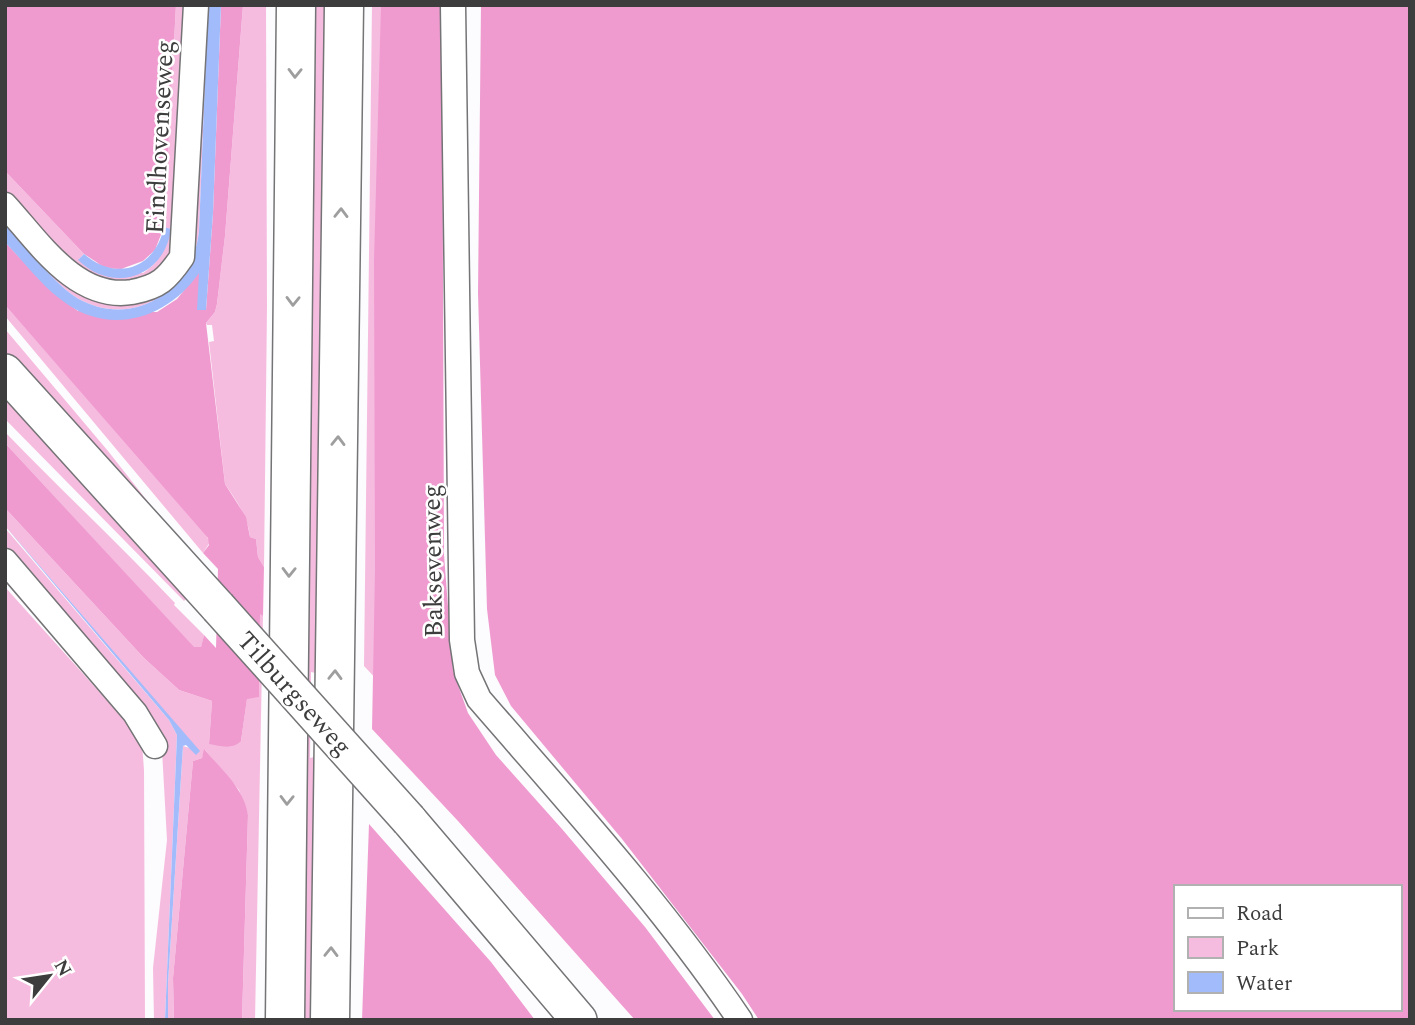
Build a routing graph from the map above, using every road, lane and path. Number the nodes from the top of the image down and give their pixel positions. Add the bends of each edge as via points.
1 (196, 5) edge
2 (296, 5) edge
3 (344, 5) edge
4 (453, 5) edge
5 (5, 205) edge
6 (5, 372) edge
7 (5, 561) edge
8 (155, 746) dead end
9 (285, 1020) edge
10 (330, 1020) edge
11 (579, 1020) edge
12 (740, 1020) edge

1 - 5 street, Eindhovenseweg via 182,257 168,278 148,289 124,293 104,293 85,285
2 -> 9 highway
10 -> 3 highway
4 - 12 street, Baksevenweg via 462,640 467,673 479,699 646,896
6 - 11 street, Tilburgseweg, bridge via 409,820
7 - 8 street via 135,713

